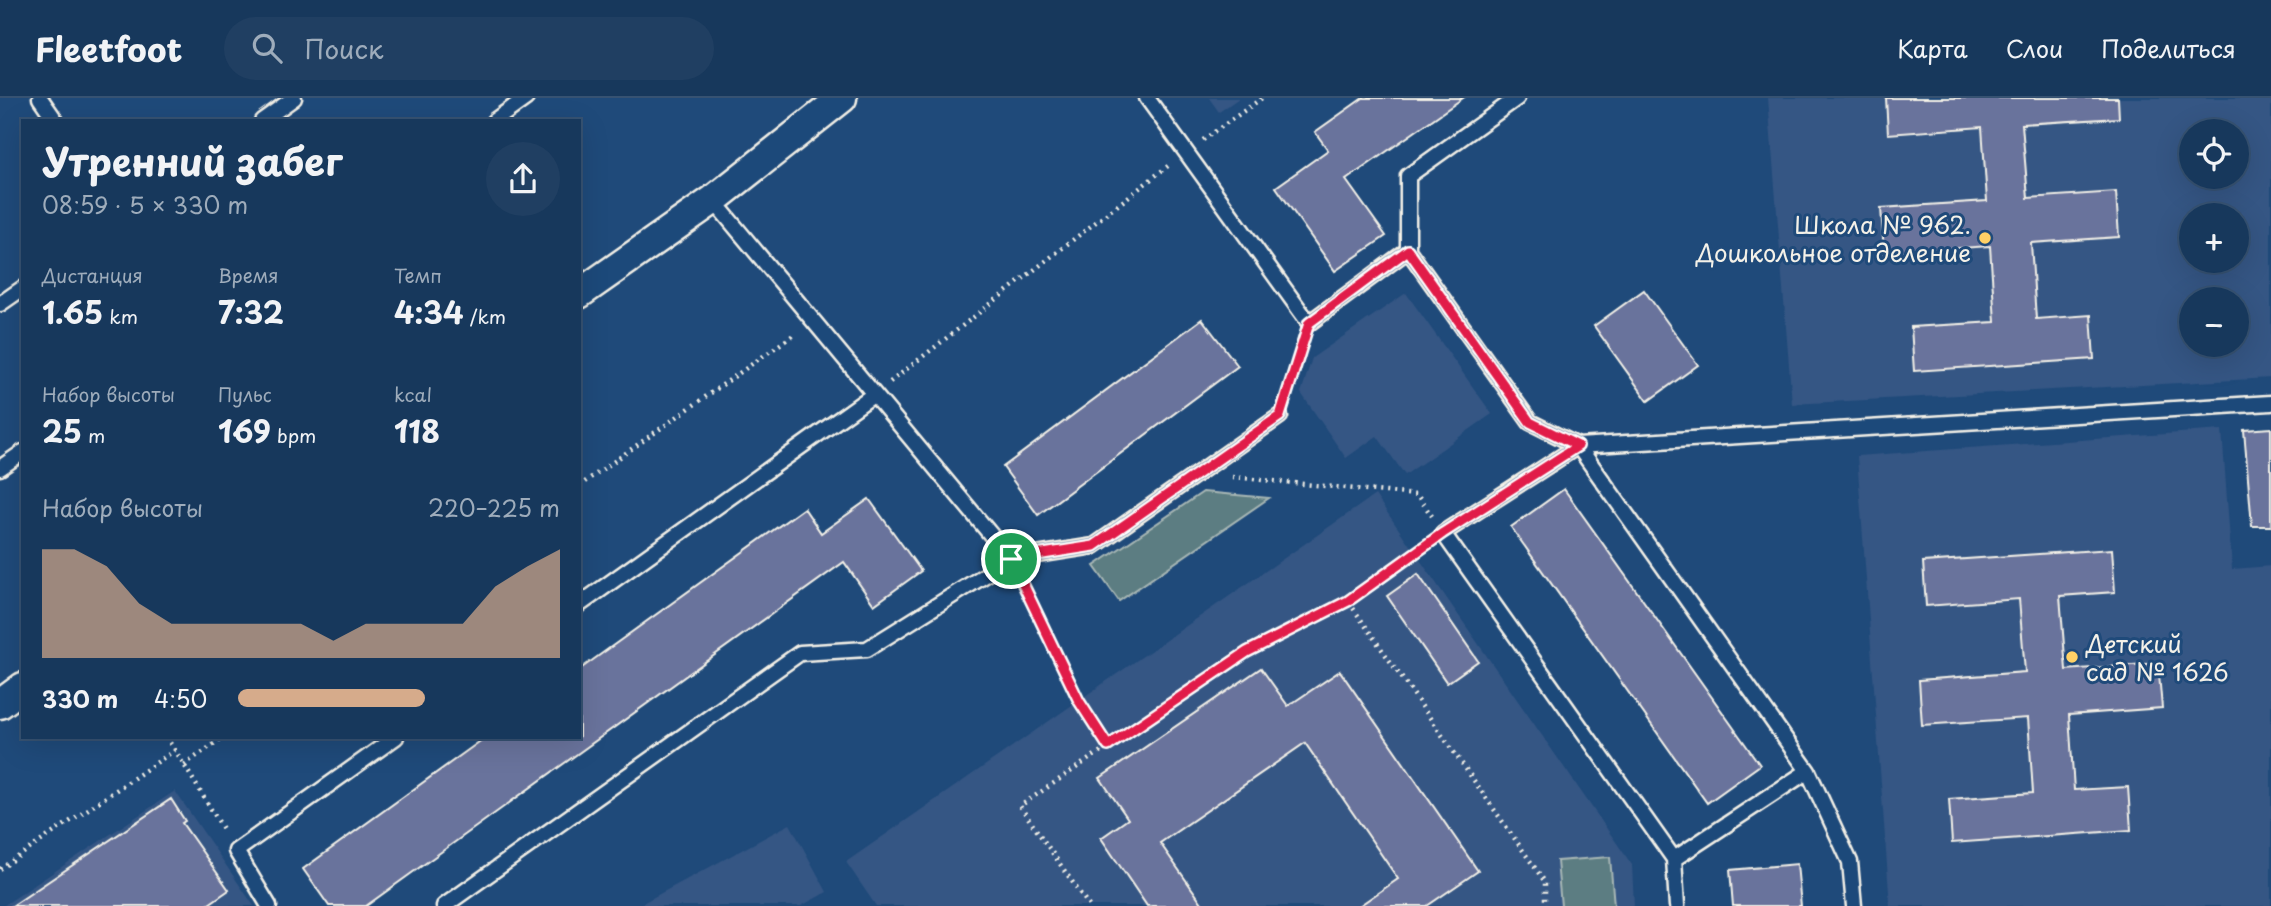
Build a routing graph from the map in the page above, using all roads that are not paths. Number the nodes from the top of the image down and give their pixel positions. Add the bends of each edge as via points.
1 (40, 98) edge
2 (294, 98) edge
3 (526, 98) edge
4 (842, 98) edge
5 (1147, 98) edge
6 (1517, 98) edge
7 (55, 119) edge
8 (264, 119) edge
9 (497, 119) edge
10 (713, 200) junction
11 (1408, 250) junction
12 (21, 289) edge
13 (581, 292) edge
14 (0, 304) edge
15 (873, 395) junction
16 (2271, 403) edge
17 (1280, 416) road end
18 (1578, 446) junction
19 (21, 453) edge
20 (0, 468) edge
21 (1011, 559) junction
22 (581, 604) edge
23 (21, 688) edge
24 (0, 704) edge
25 (393, 739) edge
26 (1808, 771) junction
27 (1674, 859) junction
28 (269, 906) edge
29 (444, 906) edge
30 (1677, 906) edge
31 (1854, 906) edge

1 - 7 lane
2 - 8 lane
3 - 9 lane
4 - 10 street
5 - 11 lane via 1309,323
6 - 11 lane via 1408,176
10 - 13 street
10 - 15 lane
11 - 18 lane via 1530,422
12 - 14 lane
15 - 21 lane
15 - 22 lane
16 - 18 lane
17 - 21 lane via 1094,546
18 - 26 lane
18 - 27 lane via 1443,533
19 - 20 lane
21 - 29 lane via 867,649 800,653
23 - 24 street
25 - 28 lane via 236,851
26 - 27 lane
26 - 31 lane via 1850,862
27 - 30 lane

